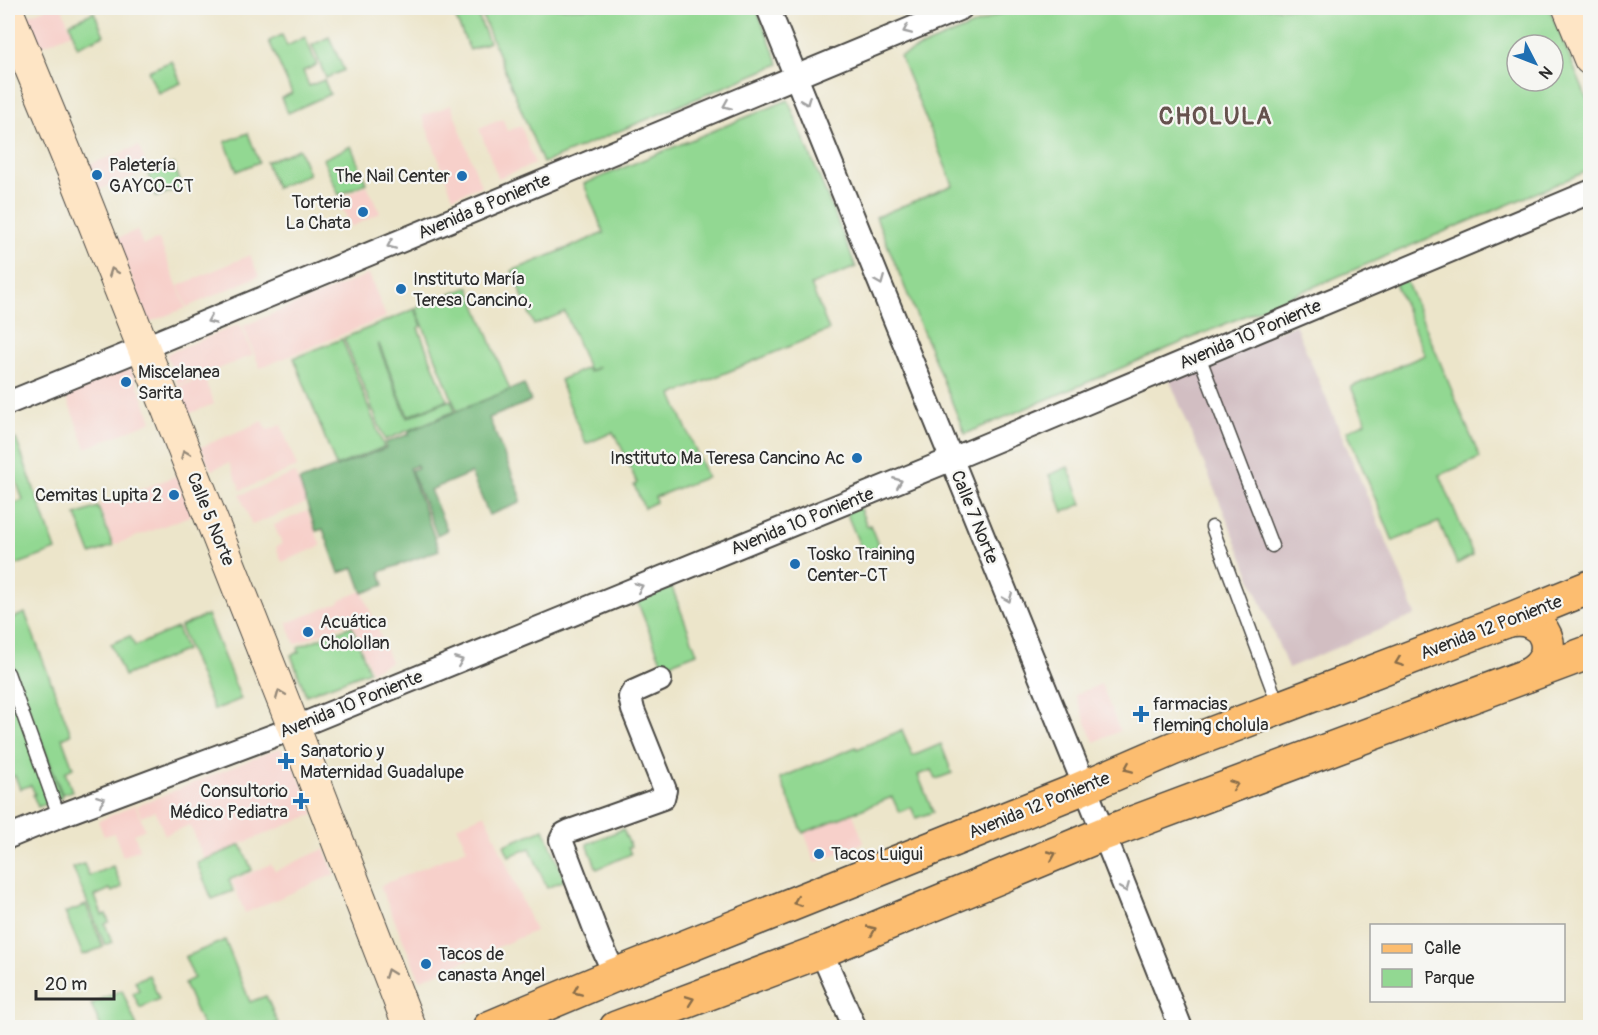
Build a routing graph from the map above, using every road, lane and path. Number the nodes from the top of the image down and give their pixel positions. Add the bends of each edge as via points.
1 (768, 8) edge
2 (961, 8) edge
3 (1569, 8) edge
4 (8, 9) edge
5 (1590, 59) edge
6 (796, 76) junction
7 (1590, 192) edge
8 (143, 348) junction
9 (1199, 356) junction
10 (8, 403) edge
11 (952, 459) junction
12 (1212, 527) dead end
13 (1272, 546) dead end
14 (1590, 587) edge
15 (1590, 600) edge
16 (1590, 616) edge
17 (1506, 621) junction
18 (1590, 652) edge
19 (8, 673) edge
20 (1528, 675) junction
21 (660, 680) dead end
22 (1280, 708) junction
23 (294, 728) junction
24 (1085, 787) junction
25 (59, 816) junction
26 (1103, 834) junction
27 (8, 837) edge
28 (821, 951) junction
29 (615, 975) junction
30 (410, 1028) edge
31 (489, 1028) edge
32 (616, 1028) edge
33 (855, 1028) edge
34 (1180, 1028) edge

1 - 6 street, Calle 7 Norte
2 -> 6 street, Avenida 8 Poniente
3 - 5 street
8 -> 4 street, Calle 5 Norte
6 -> 8 street, Avenida 8 Poniente
6 -> 11 street, Calle 7 Norte
7 - 9 street, Avenida 10 Poniente
8 - 10 street, Avenida 8 Poniente
23 -> 8 street, Calle 5 Norte
9 - 11 street, Avenida 10 Poniente
9 - 13 lane
23 -> 11 street, Avenida 10 Poniente
11 -> 24 street, Calle 7 Norte
12 - 22 lane
14 - 17 main road, Avenida 12 Poniente
15 - 16 main road
17 - 20 main road via 1534,623 1546,638 1546,656 1536,671
17 -> 22 main road, Avenida 12 Poniente
18 - 20 main road
19 - 25 lane
26 -> 20 main road
21 - 29 street via 630,697 664,789 663,798 570,831 561,840
22 -> 24 main road, Avenida 12 Poniente
25 -> 23 street, Avenida 10 Poniente
30 -> 23 street, Calle 5 Norte
24 - 26 street, Calle 7 Norte
24 -> 29 main road, Avenida 12 Poniente
25 - 27 street, Avenida 10 Poniente
28 -> 26 main road
26 -> 34 street, Calle 7 Norte
32 -> 28 main road
28 - 33 street
29 -> 31 main road, Avenida 12 Poniente

